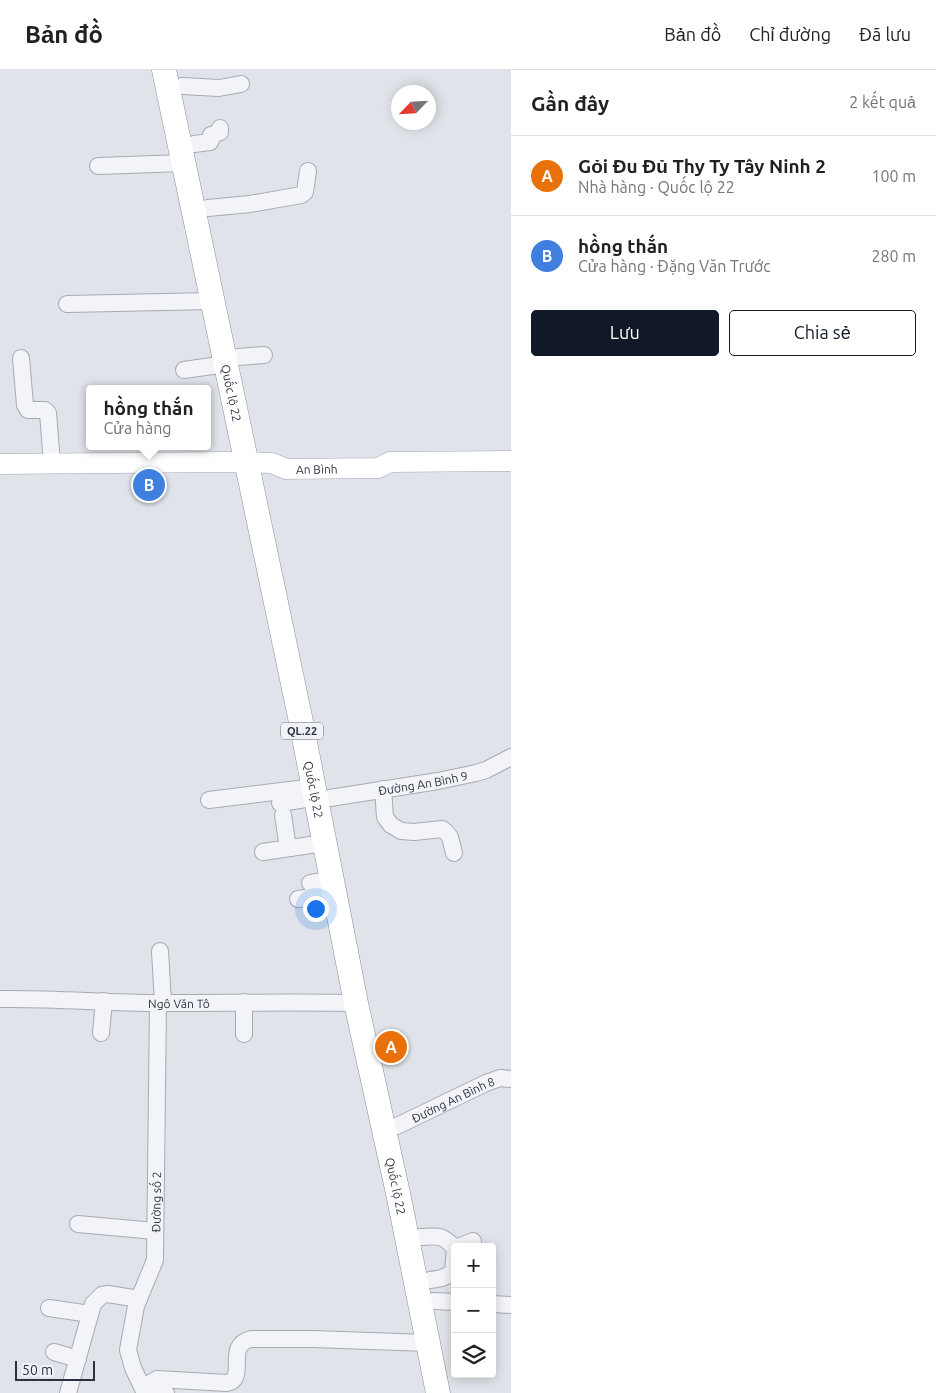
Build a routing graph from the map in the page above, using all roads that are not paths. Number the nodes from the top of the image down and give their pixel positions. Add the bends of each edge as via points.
1 (164, 70) edge
2 (180, 78) edge
3 (241, 84) dead end
4 (220, 128) dead end
5 (189, 153) junction
6 (98, 166) dead end
7 (308, 171) dead end
8 (208, 208) junction
9 (212, 301) junction
10 (67, 304) dead end
11 (264, 355) dead end
12 (21, 358) dead end
13 (232, 360) junction
14 (184, 370) dead end
15 (511, 462) edge
16 (259, 463) junction
17 (0, 464) edge
18 (52, 464) junction
19 (511, 757) edge
20 (383, 789) junction
21 (320, 794) junction
22 (209, 800) dead end
23 (324, 843) junction
24 (288, 848) junction
25 (263, 852) dead end
26 (454, 853) dead end
27 (325, 886) junction
28 (298, 899) dead end
29 (160, 951) dead end
30 (0, 999) edge
31 (104, 1001) junction
32 (244, 1002) junction
33 (161, 1003) junction
34 (356, 1003) junction
35 (101, 1033) dead end
36 (244, 1034) dead end
37 (511, 1079) edge
38 (397, 1126) junction
39 (78, 1224) dead end
40 (155, 1231) junction
41 (420, 1237) junction
42 (454, 1243) edge
43 (451, 1273) edge
44 (439, 1294) edge
45 (138, 1299) junction
46 (496, 1304) edge
47 (511, 1305) edge
48 (49, 1308) dead end
49 (90, 1314) junction
50 (434, 1342) junction
51 (54, 1352) dead end
52 (78, 1359) junction
53 (146, 1388) edge
54 (68, 1393) edge
55 (166, 1393) edge
56 (438, 1393) edge
57 (453, 1393) edge

1 - 5 highway, Quốc lộ 22 / QL.22
2 - 3 street via 219,88
2 - 5 highway, Quốc lộ 22 / QL.22
4 - 5 street via 220,132 211,135 210,142
5 - 6 street
5 - 8 highway, Quốc lộ 22 / QL.22
5 - 9 highway, Quốc lộ 22 / QL.22
7 - 8 street via 305,192 301,195
8 - 13 highway, Quốc lộ 22 / QL.22
9 - 10 street
9 - 13 highway, Quốc lộ 22 / QL.22
11 - 13 street
12 - 18 street via 25,405 28,410 45,410 48,413
13 - 14 street
13 - 16 highway, Quốc lộ 22 / QL.22
15 - 16 main road, An Bình via 390,462 379,456 284,456
16 - 18 main road, An Bình
16 - 21 highway, Quốc lộ 22 / QL.22 via 310,697
17 - 18 main road, An Bình
19 - 20 street, Đường An Bình 9 via 482,772
20 - 21 street, Đường An Bình 9
20 - 26 street via 385,817 391,825 401,831 442,829 450,837
21 - 22 street
21 - 23 highway, Quốc lộ 22 / QL.22
21 - 24 street via 282,809
21 - 38 highway, Quốc lộ 22 / QL.22
23 - 24 street
23 - 27 highway, Quốc lộ 22 / QL.22
24 - 25 street
27 - 28 street
27 - 34 highway, Quốc lộ 22 / QL.22
29 - 33 street, Đường số 2
30 - 31 street, Ngô Văn Tô via 42,992
31 - 33 street, Ngô Văn Tô
31 - 35 street
32 - 33 street, Ngô Văn Tô
32 - 34 street, Ngô Văn Tô
32 - 36 street
33 - 40 street, Đường số 2
34 - 50 highway, Quốc lộ 22 / QL.22
37 - 38 street, Đường An Bình 8 via 494,1080
38 - 41 highway, Quốc lộ 22 / QL.22
39 - 40 street
40 - 45 street, Đường số 2 via 154,1280
41 - 42 street via 439,1236
41 - 44 highway, Quốc lộ 22 / QL.22
43 - 44 street via 440,1279
44 - 50 highway, Quốc lộ 22 / QL.22
45 - 49 street via 102,1295 93,1304
45 - 53 street, Đường số 2 via 128,1350 136,1361
46 - 47 street
48 - 49 street
49 - 52 street
50 - 53 street via 251,1339 242,1343 237,1351 236,1375 232,1382 157,1379
50 - 56 highway, Quốc lộ 22 / QL.22
50 - 57 highway, Quốc lộ 22 / QL.22
51 - 52 street
52 - 54 street
53 - 55 street

